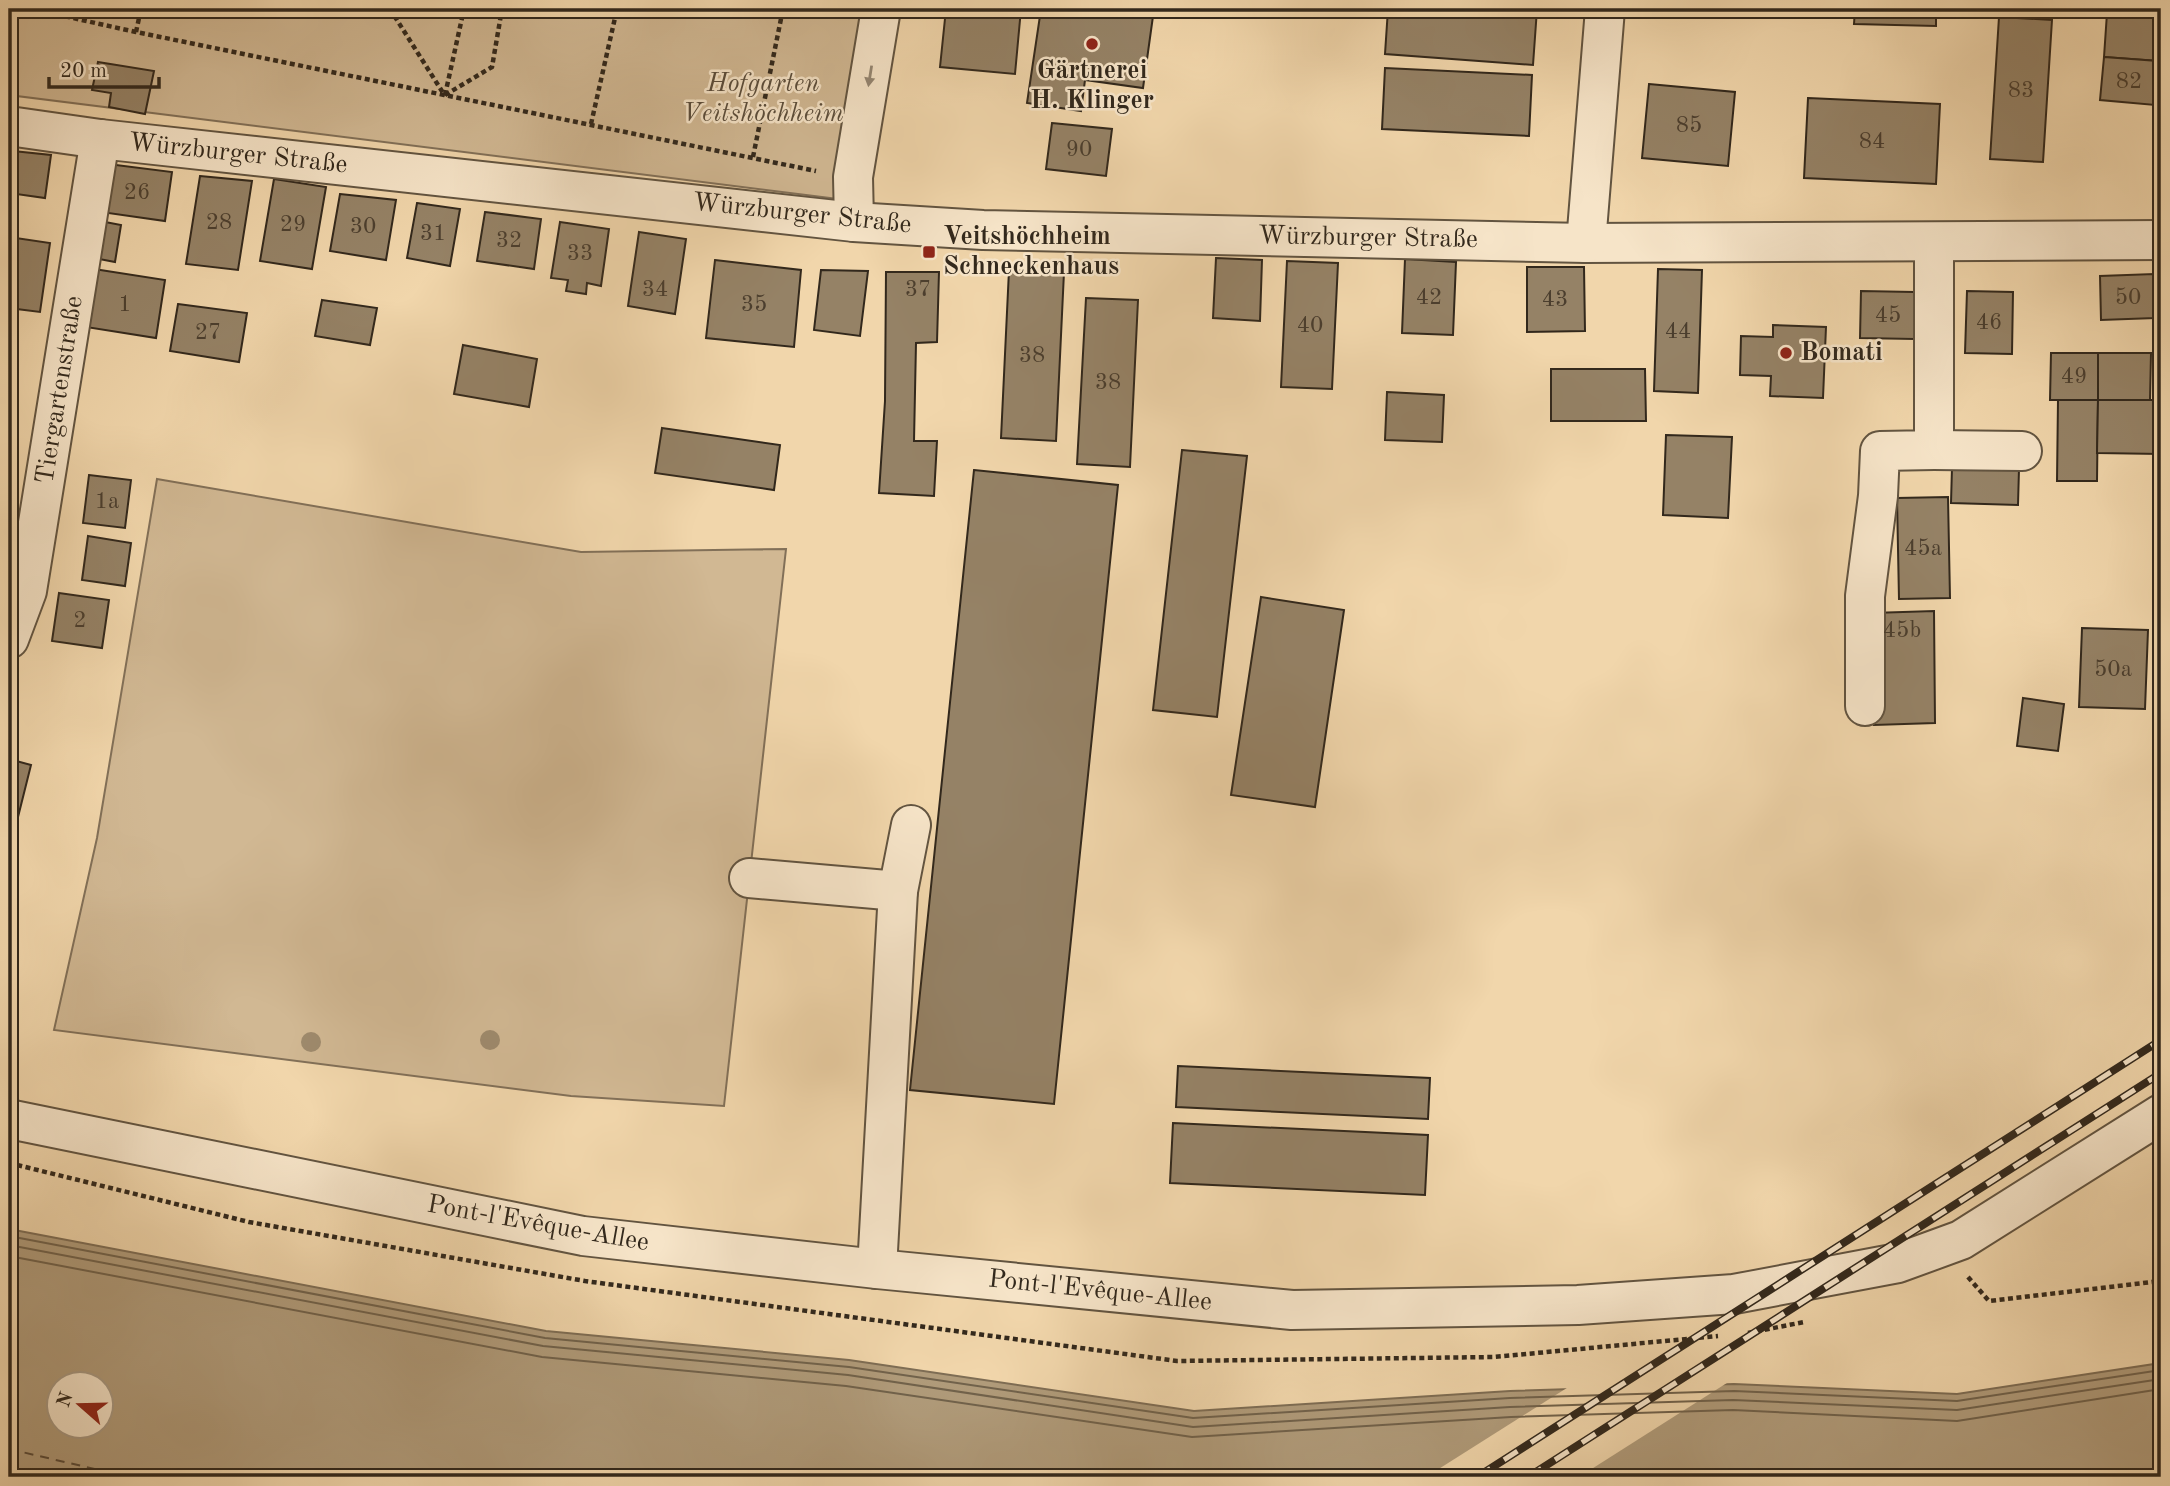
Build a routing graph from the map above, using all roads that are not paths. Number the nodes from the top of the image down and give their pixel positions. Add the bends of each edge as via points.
1 (881, 9) edge
2 (1605, 9) edge
3 (9, 126) edge
4 (100, 139) junction
5 (854, 222) junction
6 (2161, 240) edge
7 (1934, 242) junction
8 (1586, 243) junction
9 (1934, 450) junction
10 (2022, 451) dead end
11 (9, 639) edge
12 (1865, 706) dead end
13 (911, 825) dead end
14 (749, 878) dead end
15 (898, 891) junction
16 (2161, 1114) edge
17 (9, 1119) edge
18 (877, 1269) junction

1 -> 5 street via 853,177
2 - 8 street
3 - 4 street, Würzburger Straße
4 - 5 street, Würzburger Straße
4 - 11 street, Tiergartenstraße via 27,591
5 - 8 street, Würzburger Straße via 983,230
6 - 7 street, Würzburger Straße
7 - 8 street, Würzburger Straße
7 - 9 street
9 - 10 street
9 - 12 street via 1880,451 1865,596
13 - 15 street
14 - 15 street
15 - 18 street
16 - 18 street, Pont-l'Evêque-Allee via 1961,1240 1898,1263 1734,1294 1578,1305 1292,1310
17 - 18 street, Pont-l'Evêque-Allee via 583,1236

